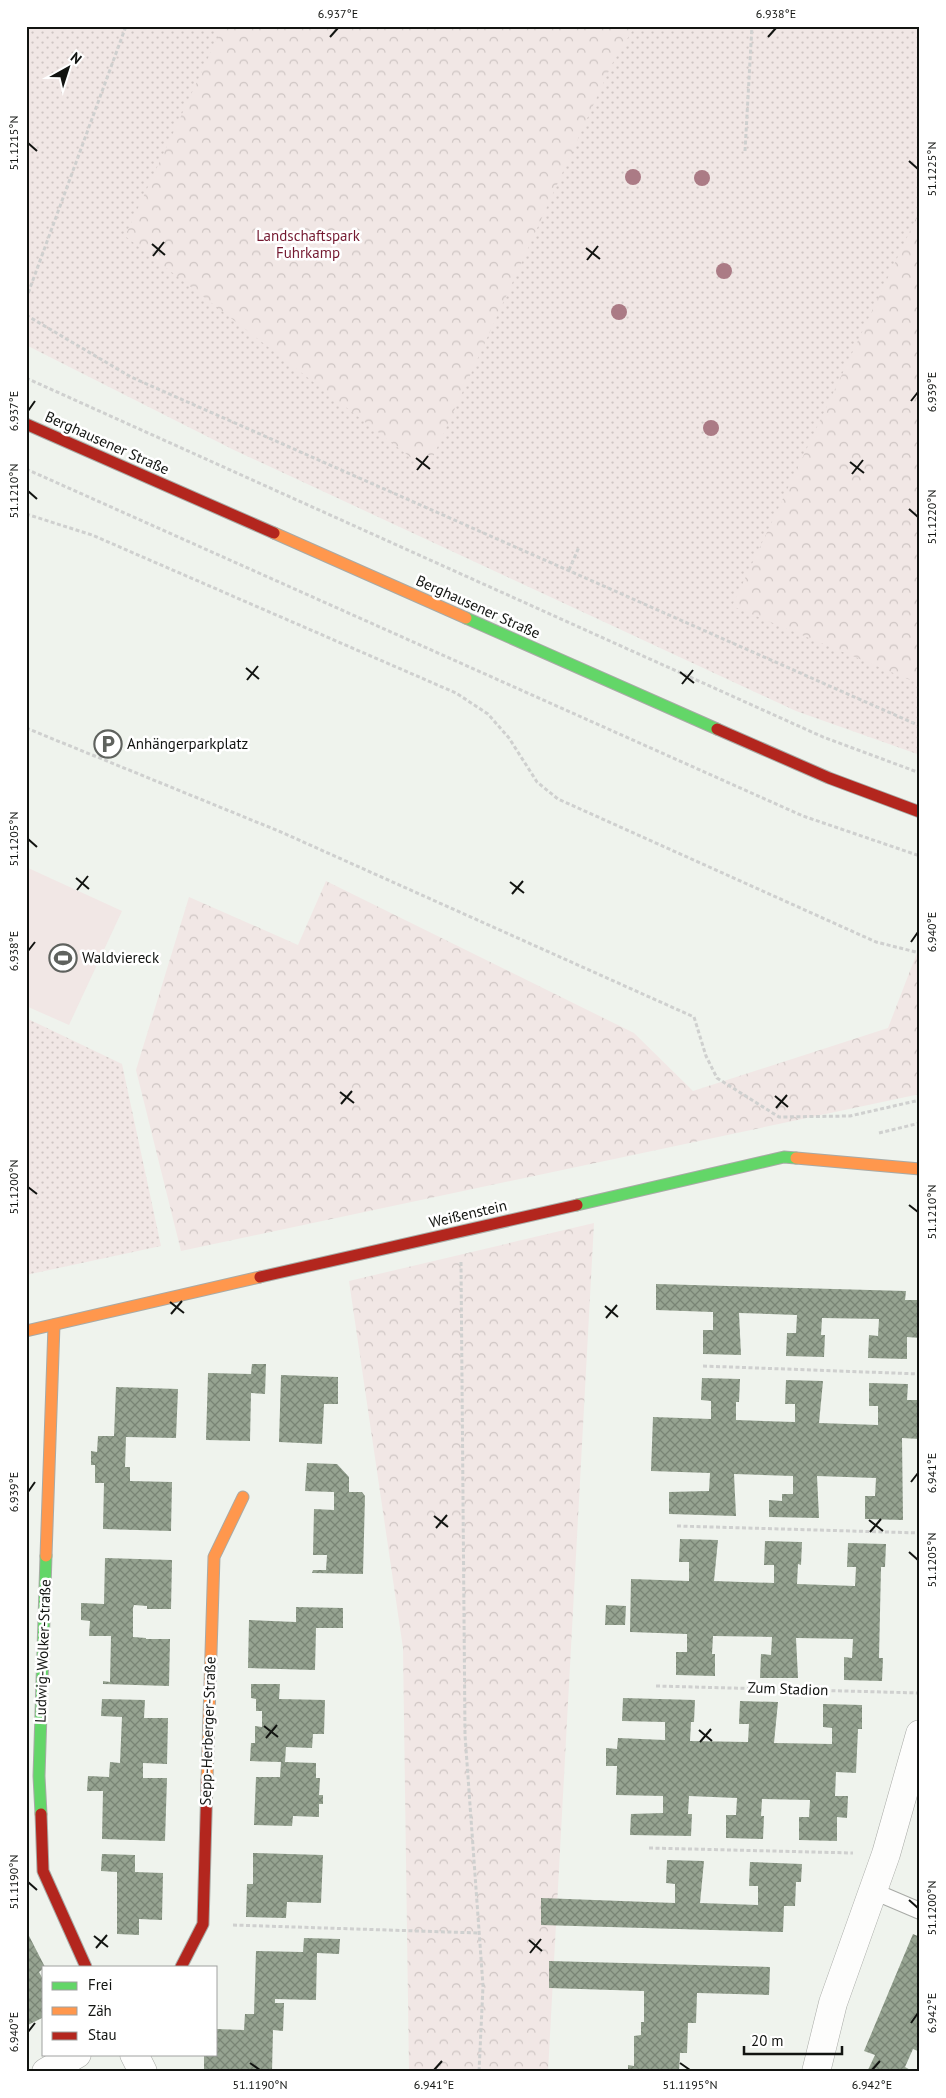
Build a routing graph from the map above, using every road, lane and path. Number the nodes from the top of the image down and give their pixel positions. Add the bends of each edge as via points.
1 (126, 26) edge
2 (752, 26) edge
3 (745, 151) dead end
4 (26, 299) edge
5 (26, 315) edge
6 (26, 378) edge
7 (26, 424) edge
8 (26, 469) edge
9 (26, 514) edge
10 (579, 547) dead end
11 (569, 570) junction
12 (920, 726) edge
13 (26, 728) edge
14 (920, 773) edge
15 (920, 812) edge
16 (920, 856) edge
17 (920, 953) edge
18 (920, 1100) edge
19 (920, 1169) edge
20 (461, 1231) junction
21 (54, 1325) junction
22 (26, 1331) edge
23 (702, 1366) dead end
24 (920, 1374) edge
25 (243, 1497) dead end
26 (677, 1526) dead end
27 (920, 1533) edge
28 (656, 1686) dead end
29 (920, 1693) edge
30 (920, 1734) edge
31 (649, 1848) dead end
32 (886, 1854) junction
33 (873, 1891) junction
34 (920, 1911) edge
35 (203, 1924) junction
36 (479, 1933) junction
37 (86, 1966) edge
38 (182, 1966) edge
39 (74, 2056) edge
40 (135, 2056) edge
41 (46, 2072) edge
42 (143, 2072) edge
43 (479, 2072) edge
44 (816, 2072) edge

1 - 4 path
2 - 3 path
5 - 11 path via 132,377
6 - 14 path via 823,736
7 - 15 street, Berghausener Straße via 828,778
8 - 16 path via 803,816
9 - 17 path via 92,535 456,693 488,714 509,738 537,782 558,799 876,942
10 - 11 path
11 - 12 path
13 - 18 path via 281,832 694,1018 717,1078 779,1118 850,1116
19 - 20 street, Weißenstein via 784,1157
20 - 21 street, Weißenstein
20 - 36 path via 465,1735
21 - 22 street, Weißenstein
21 - 37 street, Ludwig-Wolker-Straße via 39,1776 42,1871
23 - 24 path
25 - 35 street, Sepp-Herberger-Straße via 214,1557
26 - 27 path
28 - 29 path, Zum Stadion
30 - 32 street
31 - 32 path
32 - 33 street
33 - 34 lane
33 - 44 street via 833,2003
35 - 36 path
35 - 38 street, Sepp-Herberger-Straße
36 - 43 path via 483,1986
39 - 41 street
40 - 42 street

